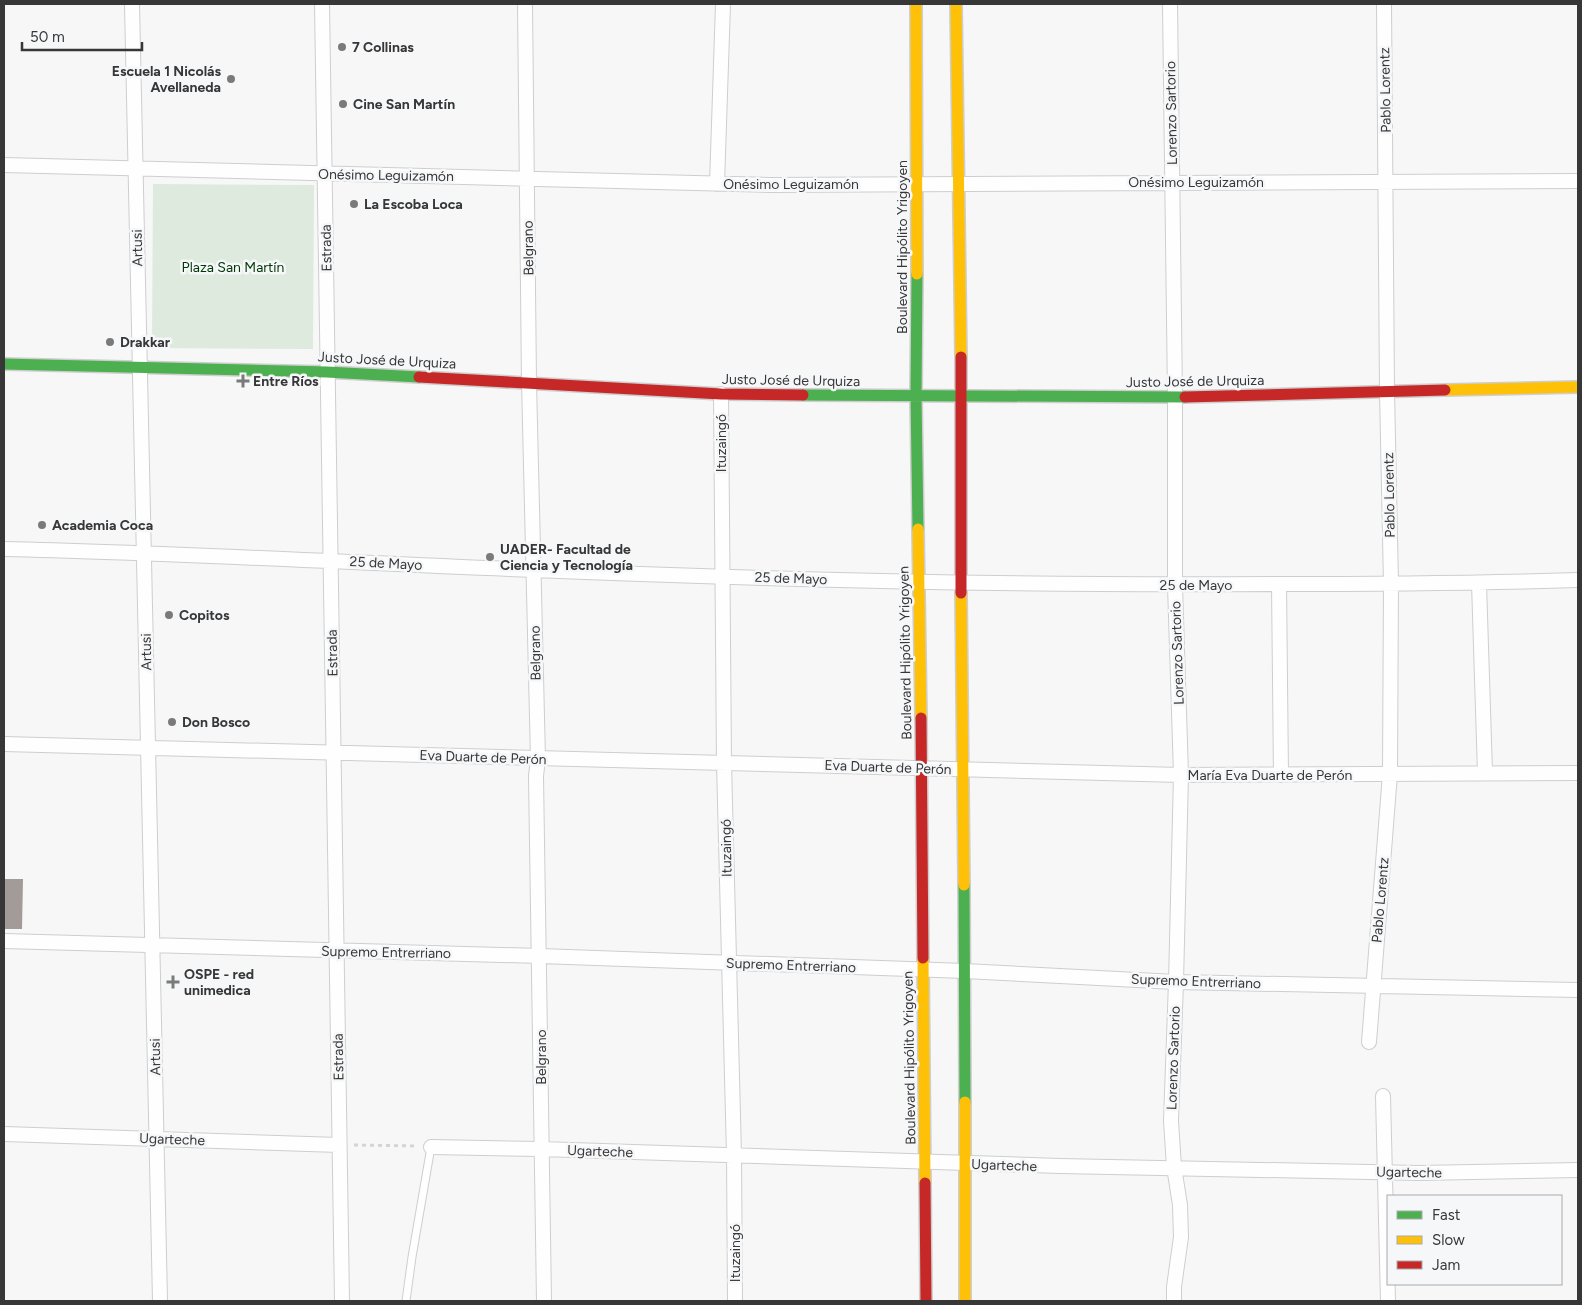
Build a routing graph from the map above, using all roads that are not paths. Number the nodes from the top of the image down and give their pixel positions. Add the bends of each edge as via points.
1 (132, 4) edge
2 (322, 4) edge
3 (524, 4) edge
4 (724, 4) edge
5 (916, 4) edge
6 (956, 4) edge
7 (1170, 4) edge
8 (1384, 4) edge
9 (4, 166) edge
10 (135, 169) junction
11 (324, 174) junction
12 (527, 179) junction
13 (1578, 181) edge
14 (1172, 182) junction
15 (1386, 182) junction
16 (918, 183) junction
17 (958, 183) junction
18 (717, 184) junction
19 (4, 364) edge
20 (139, 367) junction
21 (327, 372) junction
22 (530, 382) junction
23 (1578, 387) edge
24 (1387, 391) junction
25 (721, 394) junction
26 (916, 396) junction
27 (962, 396) junction
28 (1174, 397) junction
29 (4, 548) edge
30 (144, 552) junction
31 (330, 560) junction
32 (533, 570) junction
33 (722, 576) junction
34 (1578, 580) edge
35 (918, 582) junction
36 (961, 583) junction
37 (1480, 583) junction
38 (1279, 584) junction
39 (1391, 584) junction
40 (1175, 585) junction
41 (4, 744) edge
42 (148, 748) junction
43 (333, 753) junction
44 (538, 759) junction
45 (724, 763) junction
46 (922, 768) junction
47 (962, 769) junction
48 (1485, 773) junction
49 (1578, 773) edge
50 (1390, 774) junction
51 (1180, 775) junction
52 (1281, 775) junction
53 (4, 941) edge
54 (152, 945) junction
55 (336, 951) junction
56 (540, 956) junction
57 (729, 963) junction
58 (923, 970) junction
59 (965, 971) junction
60 (1176, 982) junction
61 (1373, 986) junction
62 (1578, 990) edge
63 (1369, 1042) dead end
64 (1383, 1096) dead end
65 (4, 1134) edge
66 (156, 1139) junction
67 (340, 1145) junction
68 (431, 1147) joint
69 (541, 1149) junction
70 (734, 1155) junction
71 (925, 1163) junction
72 (966, 1164) junction
73 (1174, 1167) junction
74 (1578, 1170) edge
75 (1385, 1172) junction
76 (1387, 1258) edge
77 (1388, 1285) edge
78 (160, 1301) edge
79 (342, 1301) edge
80 (406, 1301) edge
81 (544, 1301) edge
82 (735, 1301) edge
83 (926, 1301) edge
84 (966, 1301) edge
85 (1174, 1301) edge
86 (1388, 1301) edge

1 - 10 street, Artusi
2 - 11 street, Estrada
3 - 12 street, Belgrano
4 - 18 street
5 - 16 main road, Boulevard Hipólito Yrigoyen
6 - 17 main road
7 - 14 street, Lorenzo Sartorio
8 - 15 street, Pablo Lorentz
9 - 10 street, Onésimo Leguizamón
10 - 11 street, Onésimo Leguizamón
10 - 20 street, Artusi
11 - 12 street, Onésimo Leguizamón
11 - 21 street, Estrada
12 - 18 street, Onésimo Leguizamón
12 - 22 street, Belgrano
13 - 15 street, Onésimo Leguizamón
14 - 15 street, Onésimo Leguizamón
14 - 17 street, Onésimo Leguizamón
14 - 28 street, Lorenzo Sartorio
15 - 24 street, Pablo Lorentz
16 - 17 street, Onésimo Leguizamón
16 - 18 street, Onésimo Leguizamón
16 - 26 main road, Boulevard Hipólito Yrigoyen
17 - 27 main road
19 - 20 main road, Justo José de Urquiza
20 - 21 main road, Justo José de Urquiza
20 - 30 street, Artusi
21 - 22 main road, Justo José de Urquiza
21 - 31 street, Estrada
22 - 25 main road, Justo José de Urquiza
22 - 32 street, Belgrano
23 - 24 main road, Justo José de Urquiza
24 - 28 main road, Justo José de Urquiza
24 - 39 street, Pablo Lorentz
25 - 26 main road, Justo José de Urquiza
25 - 33 street, Ituzaingó
26 - 27 main road, Justo José de Urquiza
26 - 35 main road, Boulevard Hipólito Yrigoyen
27 - 28 main road, Justo José de Urquiza
27 - 36 main road
28 - 40 street, Lorenzo Sartorio
29 - 30 street, 25 de Mayo
30 - 31 street, 25 de Mayo
30 - 42 street, Artusi
31 - 32 street, 25 de Mayo
31 - 43 street, Estrada
32 - 33 street, 25 de Mayo
32 - 44 street, Belgrano
33 - 35 street, 25 de Mayo
33 - 45 street, Ituzaingó
34 - 37 street, 25 de Mayo
35 - 36 street, 25 de Mayo
35 - 46 main road, Boulevard Hipólito Yrigoyen
36 - 40 street, 25 de Mayo
36 - 47 main road
37 - 39 street, 25 de Mayo
37 - 48 street
38 - 39 street, 25 de Mayo
38 - 40 street, 25 de Mayo
38 - 52 street
39 - 50 street, Pablo Lorentz
40 - 51 street, Lorenzo Sartorio
41 - 42 street, Eva Duarte de Perón
42 - 43 street, Eva Duarte de Perón
42 - 54 street, Artusi
43 - 44 street, Eva Duarte de Perón
43 - 55 street, Estrada
44 - 45 street, Eva Duarte de Perón
44 - 56 street, Belgrano
45 - 46 street, Eva Duarte de Perón
45 - 57 street, Ituzaingó
46 - 47 street, Eva Duarte de Perón
46 - 58 main road, Boulevard Hipólito Yrigoyen
47 - 51 street, María Eva Duarte de Perón
47 - 59 main road
48 - 49 street, María Eva Duarte de Perón
48 - 50 street, María Eva Duarte de Perón
50 - 52 street, María Eva Duarte de Perón
50 - 61 street, Pablo Lorentz
51 - 52 street, María Eva Duarte de Perón
51 - 60 street, Lorenzo Sartorio
53 - 54 street, Supremo Entrerriano
54 - 55 street, Supremo Entrerriano
54 - 66 street, Artusi
55 - 56 street, Supremo Entrerriano
55 - 67 street, Estrada
56 - 57 street, Supremo Entrerriano
56 - 69 street, Belgrano
57 - 58 street, Supremo Entrerriano
57 - 70 street, Ituzaingó
58 - 59 street, Supremo Entrerriano
58 - 71 main road, Boulevard Hipólito Yrigoyen
59 - 60 street, Supremo Entrerriano
59 - 72 main road
60 - 61 street, Supremo Entrerriano
60 - 73 street, Lorenzo Sartorio via 1170,1121
61 - 62 street, Supremo Entrerriano
61 - 63 street, Pablo Lorentz
64 - 75 street
65 - 66 street, Ugarteche
66 - 67 street, Ugarteche
66 - 78 street, Artusi
67 - 79 street, Estrada
68 - 69 street, Ugarteche
68 - 80 lane
69 - 70 street, Ugarteche
69 - 81 street, Belgrano
70 - 71 street, Ugarteche
70 - 82 street, Ituzaingó
71 - 72 street, Ugarteche
71 - 83 main road, Boulevard Hipólito Yrigoyen
72 - 73 street, Ugarteche
72 - 84 main road
73 - 75 street, Ugarteche
73 - 85 street, Lorenzo Sartorio via 1181,1236
74 - 75 street, Ugarteche
75 - 76 street
77 - 86 street

